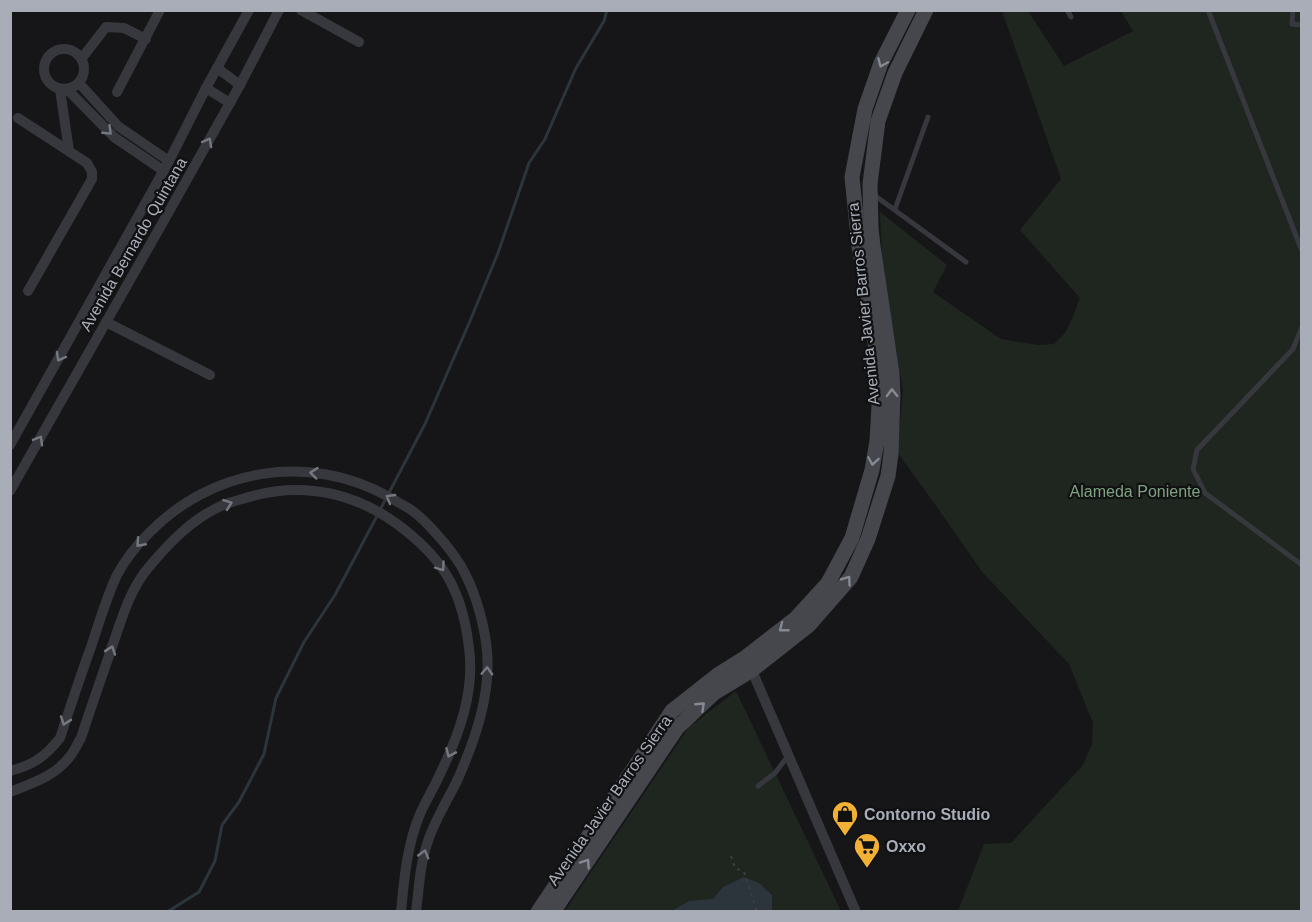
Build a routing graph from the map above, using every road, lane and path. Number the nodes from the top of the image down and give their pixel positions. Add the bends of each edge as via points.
1 (160, 10) edge
2 (249, 10) edge
3 (279, 10) edge
4 (301, 10) edge
5 (908, 10) edge
6 (926, 10) edge
7 (1067, 10) edge
8 (1208, 10) edge
9 (1293, 10) edge
10 (1071, 17) dead end
11 (1302, 25) edge
12 (146, 39) junction
13 (360, 42) dead end
14 (82, 58) junction
15 (217, 68) junction
16 (79, 83) junction
17 (240, 85) junction
18 (206, 88) junction
19 (63, 89) junction
20 (117, 92) dead end
21 (230, 103) junction
22 (928, 117) dead end
23 (18, 118) dead end
24 (69, 151) junction
25 (166, 166) junction
26 (870, 192) junction
27 (895, 210) junction
28 (1302, 251) edge
29 (966, 262) dead end
30 (28, 291) dead end
31 (106, 322) junction
32 (1302, 327) edge
33 (210, 375) dead end
34 (10, 445) edge
35 (12, 486) edge
36 (1302, 565) edge
37 (749, 664) junction
38 (788, 756) junction
39 (10, 771) edge
40 (758, 786) dead end
41 (10, 792) edge
42 (582, 846) junction
43 (731, 856) dead end
44 (401, 912) edge
45 (416, 912) edge
46 (525, 912) edge
47 (538, 912) edge
48 (553, 912) edge
49 (757, 912) edge
50 (856, 912) edge

1 - 12 street
2 - 15 street, Avenida Bernardo Quintana
3 - 17 street, Avenida Bernardo Quintana
4 - 13 street
5 -> 37 street, Avenida Javier Barros Sierra via 881,63 865,109 852,177 880,388 872,470 852,538 828,583
6 - 26 street, Avenida Javier Barros Sierra via 895,73 878,121
7 - 10 lane
8 - 28 lane
9 - 11 lane via 1292,24
12 - 14 street via 124,28 106,27
12 - 20 street
14 - 16 street via 85,72
14 - 19 street via 66,48 48,57 45,76 53,86
15 - 17 street
15 - 18 street, Avenida Bernardo Quintana
16 - 19 street
16 - 25 street via 118,126
17 - 21 street, Avenida Bernardo Quintana
18 - 21 street
18 - 25 street, Avenida Bernardo Quintana
19 - 24 street
19 -> 25 street via 114,137
31 -> 21 street, Avenida Bernardo Quintana
22 - 27 lane
23 - 24 street
24 - 30 street via 87,163 92,180
25 -> 34 street, Avenida Bernardo Quintana
26 - 27 lane
37 -> 26 street, Avenida Javier Barros Sierra via 809,625 850,577 868,539 888,476 892,373 873,246
27 - 29 lane
31 - 33 street
35 -> 31 street, Avenida Bernardo Quintana
32 - 36 lane via 1293,349 1197,450 1193,469 1205,493
37 - 38 street
37 - 42 street, Avenida Javier Barros Sierra via 719,674 672,711
48 -> 37 street, Avenida Javier Barros Sierra via 677,728
38 - 40 lane
38 - 50 street
45 -> 39 street via 420,867 428,841 473,742 483,706 487,646 475,598 460,565 439,536 410,510 370,487 332,475 292,470 256,474 214,487 173,511 131,552 117,575 60,738 41,758
41 -> 44 street via 41,780 71,756 135,587 187,527 220,506 259,494 294,489 330,493 367,505 423,546 445,572 465,622 471,674 464,713 412,839 404,871
42 - 46 street
42 - 47 street, Avenida Javier Barros Sierra
43 - 49 path via 735,868 744,872

